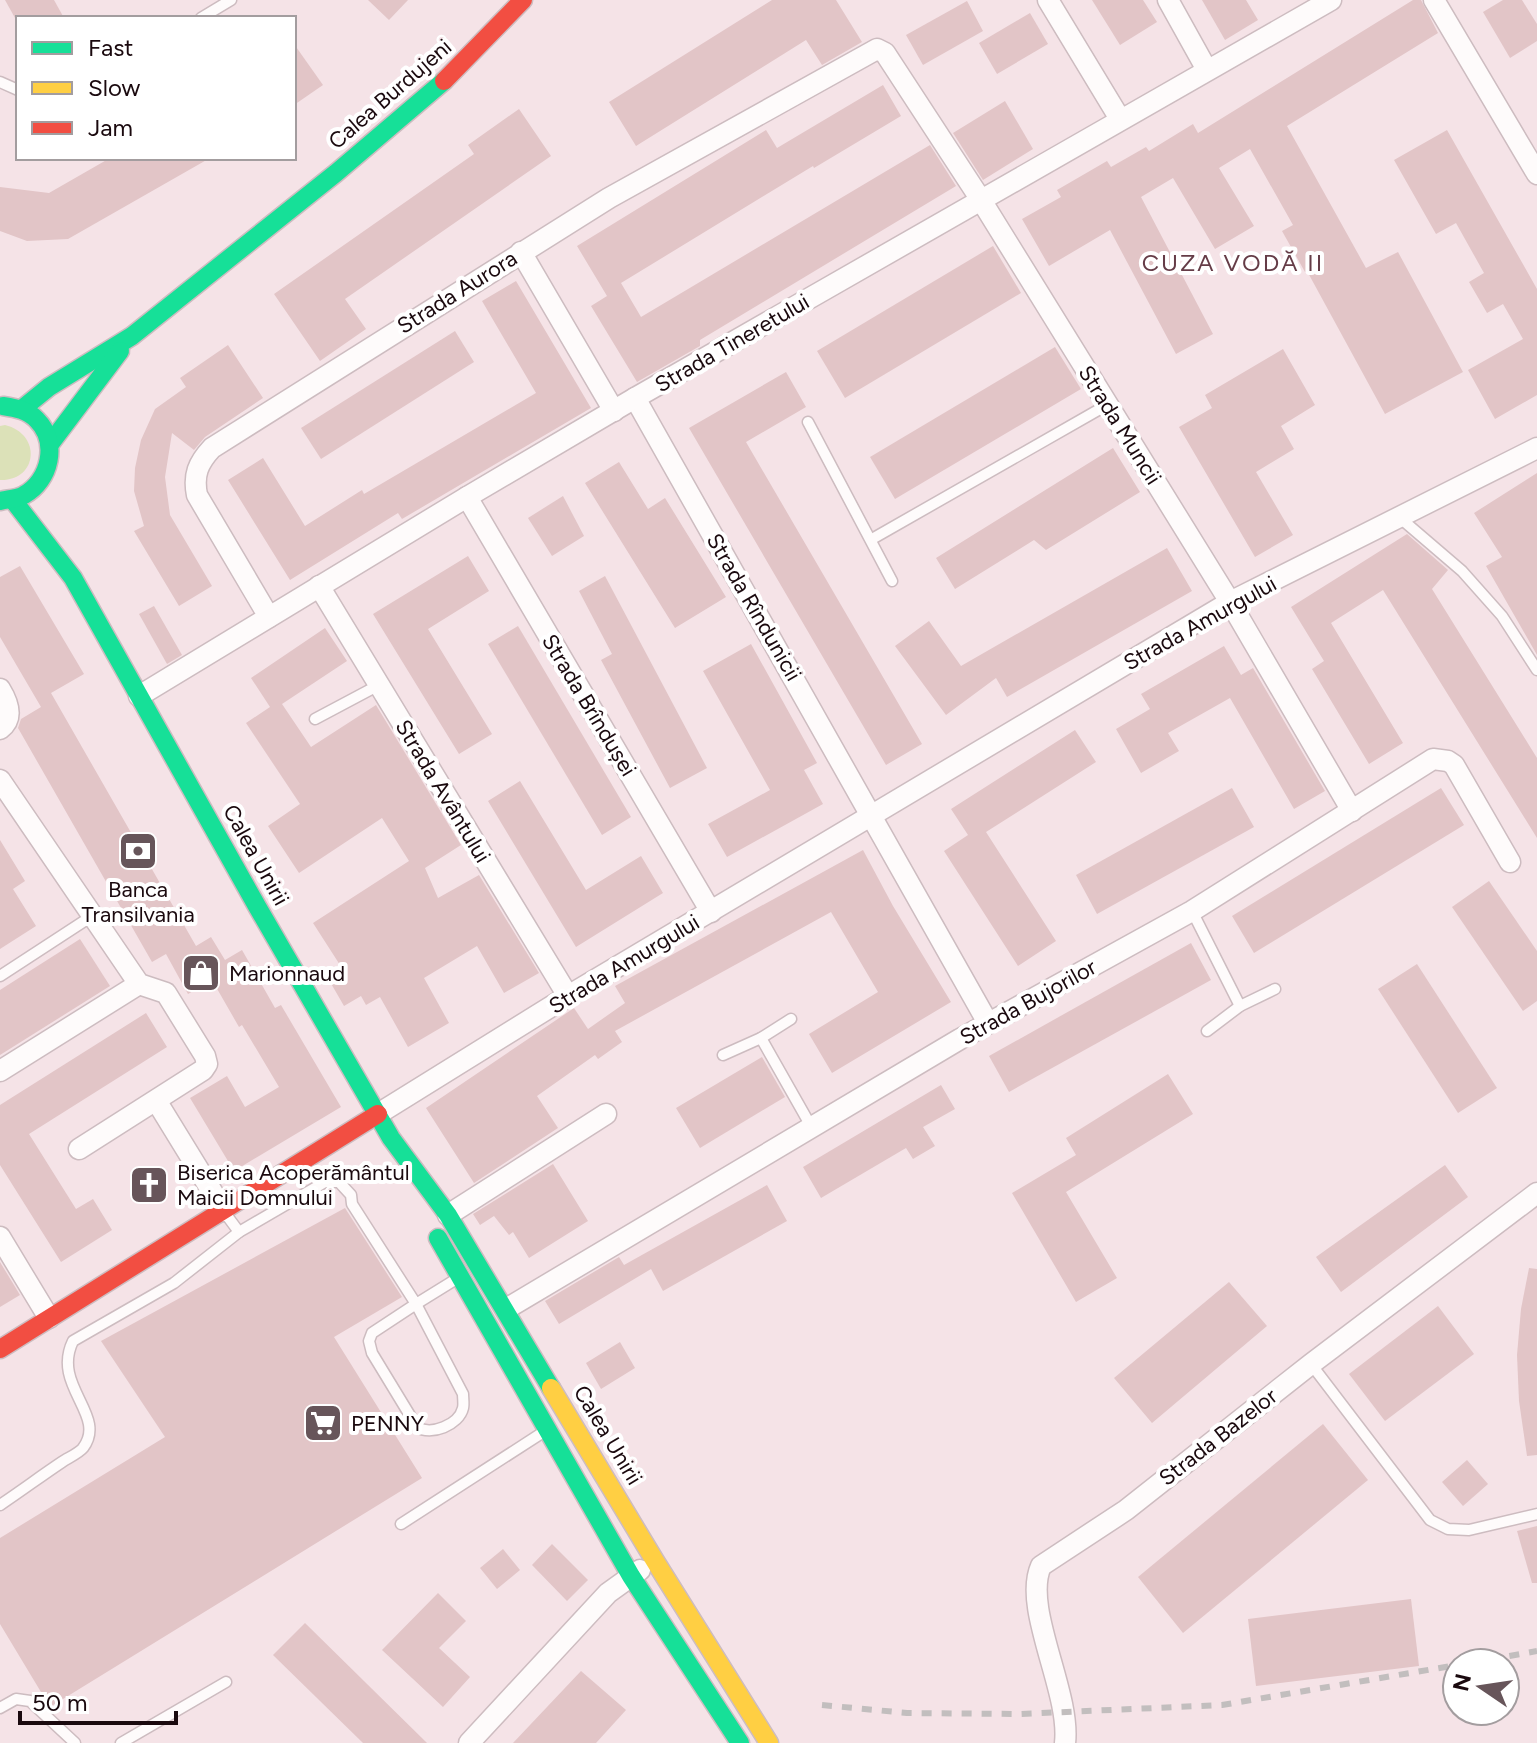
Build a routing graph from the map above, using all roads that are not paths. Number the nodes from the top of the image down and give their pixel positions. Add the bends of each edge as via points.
1 (231, 0) edge
2 (523, 0) edge
3 (1048, 0) edge
4 (1168, 0) edge
5 (1331, 0) edge
6 (1434, 0) edge
7 (204, 16) edge
8 (877, 49) joint
9 (1207, 70) junction
10 (1120, 119) junction
11 (1536, 171) edge
12 (981, 200) junction
13 (521, 252) junction
14 (132, 336) junction
15 (635, 398) junction
16 (1107, 405) junction
17 (0, 406) edge
18 (22, 409) junction
19 (614, 411) junction
20 (808, 422) dead end
21 (50, 444) junction
22 (1537, 448) edge
23 (40, 484) junction
24 (467, 497) junction
25 (6, 500) edge
26 (47, 502) dead end
27 (1399, 517) junction
28 (56, 527) dead end
29 (872, 539) junction
30 (73, 578) junction
31 (892, 581) dead end
32 (319, 586) junction
33 (1230, 602) junction
34 (269, 617) junction
35 (1537, 670) edge
36 (379, 685) junction
37 (0, 689) edge
38 (139, 696) junction
39 (315, 719) dead end
40 (0, 729) edge
41 (0, 780) edge
42 (1352, 811) junction
43 (872, 815) junction
44 (1510, 862) dead end
45 (1192, 911) junction
46 (711, 912) junction
47 (92, 916) junction
48 (0, 976) edge
49 (139, 984) junction
50 (1275, 989) dead end
51 (568, 996) junction
52 (1240, 1006) junction
53 (791, 1019) dead end
54 (988, 1023) junction
55 (1207, 1031) dead end
56 (761, 1038) junction
57 (723, 1055) dead end
58 (0, 1071) edge
59 (157, 1102) junction
60 (378, 1114) junction
61 (606, 1114) dead end
62 (813, 1129) junction
63 (79, 1149) dead end
64 (1537, 1193) edge
65 (224, 1211) junction
66 (434, 1219) junction
67 (239, 1232) junction
68 (0, 1237) edge
69 (460, 1277) junction
70 (416, 1304) junction
71 (506, 1309) junction
72 (49, 1318) junction
73 (0, 1349) edge
74 (1311, 1364) junction
75 (547, 1430) junction
76 (0, 1505) edge
77 (1537, 1514) edge
78 (401, 1524) dead end
79 (655, 1561) junction
80 (631, 1576) junction
81 (226, 1682) dead end
82 (0, 1708) edge
83 (75, 1743) edge
84 (121, 1743) edge
85 (469, 1743) edge
86 (740, 1743) edge
87 (769, 1743) edge
88 (1065, 1743) edge

1 - 7 lane
2 - 14 main road, Calea Burdujeni via 417,105
3 - 10 street
4 - 9 street
5 - 9 street, Strada Tineretului
6 - 11 street
8 - 12 street, Strada Muncii via 885,53
8 - 13 street, Strada Aurora
9 - 10 street, Strada Tineretului
10 - 12 street, Strada Tineretului
12 - 15 street, Strada Tineretului
12 - 16 street, Strada Muncii
13 - 19 street
13 - 34 street, Strada Aurora via 203,457 196,470 197,495
14 - 18 main road, Calea Burdujeni
14 - 21 main road, Calea Burdujeni
15 - 19 street, Strada Tineretului
15 - 43 street, Strada Rîndunicii
16 - 29 lane
16 - 33 street, Strada Muncii
17 - 18 main road
18 - 21 main road via 45,430
19 - 24 street, Strada Tineretului
20 - 29 lane
21 - 23 main road via 51,458
22 - 27 street, Strada Amurgului
23 - 25 main road
23 - 26 main road
24 - 32 street, Strada Tineretului
24 - 46 street, Strada Brîndușei
25 - 30 main road, Calea Unirii
27 - 33 street, Strada Amurgului
27 - 35 lane via 1462,571 1502,616
28 - 30 main road, Calea Unirii
29 - 31 lane
30 - 38 main road, Calea Unirii
32 - 34 street, Strada Tineretului
32 - 36 street, Strada Avântului
33 - 42 street, Strada Muncii
33 - 43 street, Strada Amurgului
34 - 38 street, Strada Tineretului
36 - 39 lane
36 - 51 street, Strada Avântului
37 - 40 street via 9,713
38 - 60 main road, Calea Unirii
41 - 47 street
42 - 44 street, Strada Bujorilor via 1423,764 1448,761
42 - 45 street, Strada Bujorilor
43 - 46 street, Strada Amurgului
43 - 54 street
45 - 52 lane
45 - 54 street, Strada Bujorilor
46 - 51 street, Strada Amurgului
47 - 48 lane
47 - 49 street
49 - 58 street
49 - 59 street via 166,993 207,1064
50 - 52 lane
51 - 60 street, Strada Amurgului
52 - 55 lane
53 - 56 lane
54 - 62 street, Strada Bujorilor
56 - 57 lane
56 - 62 lane
59 - 63 street
59 - 65 street
60 - 65 main road
60 - 66 main road, Calea Unirii
61 - 66 street
62 - 71 street, Strada Bujorilor
64 - 74 street, Strada Bazelor
65 - 67 lane
65 - 72 main road
66 - 69 main road, Calea Unirii
66 - 71 main road, Calea Unirii
67 - 70 lane via 325,1182 339,1182
67 - 76 lane via 174,1283 73,1341 67,1375 88,1415 83,1448
68 - 72 street
69 - 70 lane
69 - 75 main road, Calea Unirii
70 - 70 lane via 463,1394 459,1417 433,1432 417,1427 369,1341 372,1333
71 - 79 main road, Calea Unirii
72 - 73 main road
74 - 77 lane via 1430,1520 1448,1529 1469,1530
74 - 88 street, Strada Bazelor via 1126,1510 1041,1566 1035,1578 1036,1599
75 - 78 lane
75 - 80 main road, Calea Unirii
79 - 80 street
79 - 87 main road, Calea Unirii
80 - 85 street via 608,1593
80 - 86 main road, Calea Unirii
81 - 84 lane
82 - 83 lane via 16,1699 30,1701

